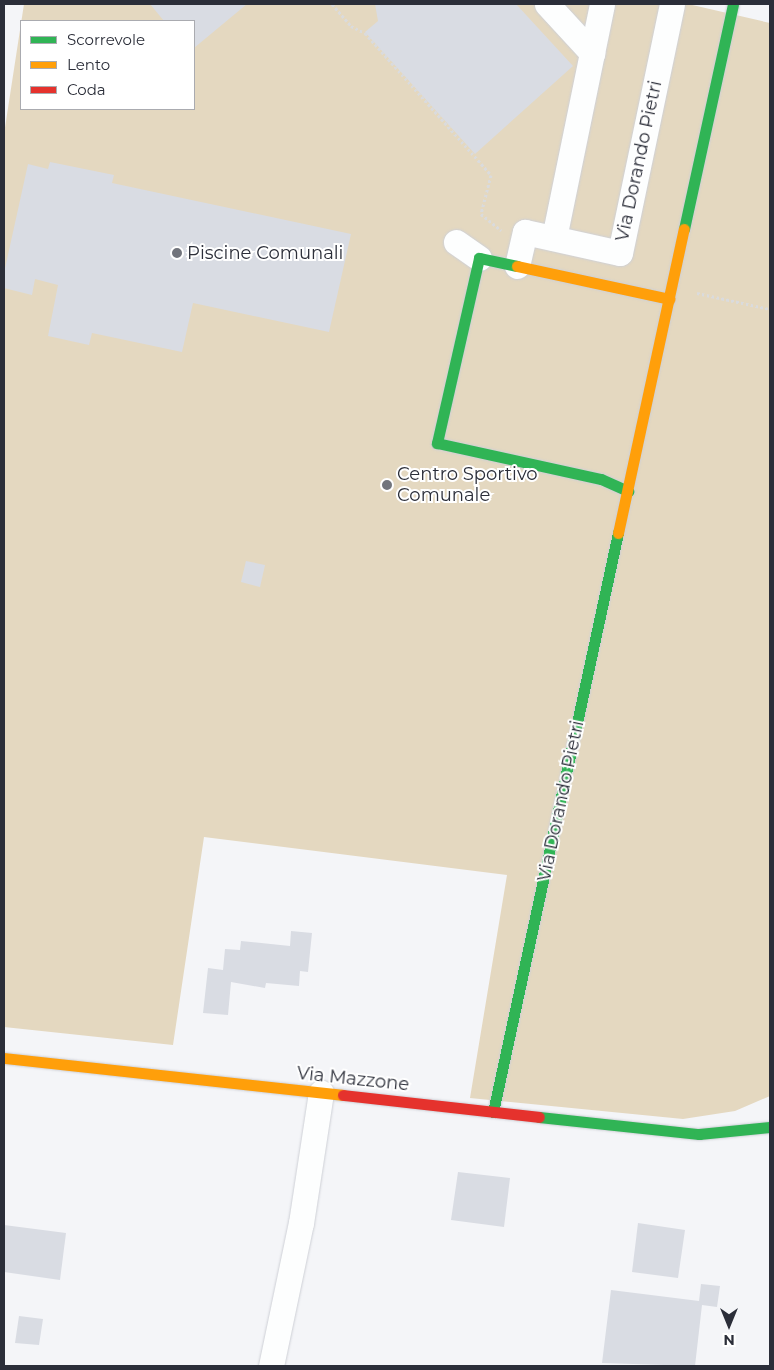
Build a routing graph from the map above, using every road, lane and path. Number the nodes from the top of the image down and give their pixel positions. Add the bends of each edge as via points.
1 (332, 4) edge
2 (547, 4) edge
3 (602, 4) edge
4 (672, 4) edge
5 (733, 4) edge
6 (592, 53) junction
7 (481, 214) dead end
8 (554, 238) junction
9 (456, 242) dead end
10 (479, 258) junction
11 (517, 266) junction
12 (690, 292) dead end
13 (669, 299) junction
14 (770, 309) edge
15 (628, 491) junction
16 (4, 1058) edge
17 (321, 1093) junction
18 (493, 1112) junction
19 (754, 1114) dead end
20 (770, 1128) edge
21 (699, 1134) junction
22 (271, 1366) edge

1 - 7 path via 351,26 365,33 492,175
2 - 6 street
3 - 6 street
4 - 8 street, Via Dorando Pietri via 620,253
5 - 13 street, Via Dorando Pietri
6 - 8 street
8 - 11 street, Via Dorando Pietri via 525,232
9 - 10 street
10 - 11 street
10 - 15 street via 437,443 601,479
11 - 13 street
12 - 14 path
13 - 15 street, Via Dorando Pietri
15 - 18 street, Via Dorando Pietri
16 - 17 street, Via Mazzone
17 - 18 street, Via Mazzone
17 - 22 street via 301,1223
18 - 21 street, Via Mazzone
19 - 21 street, Via Mazzone
20 - 21 street, Via Mazzone

